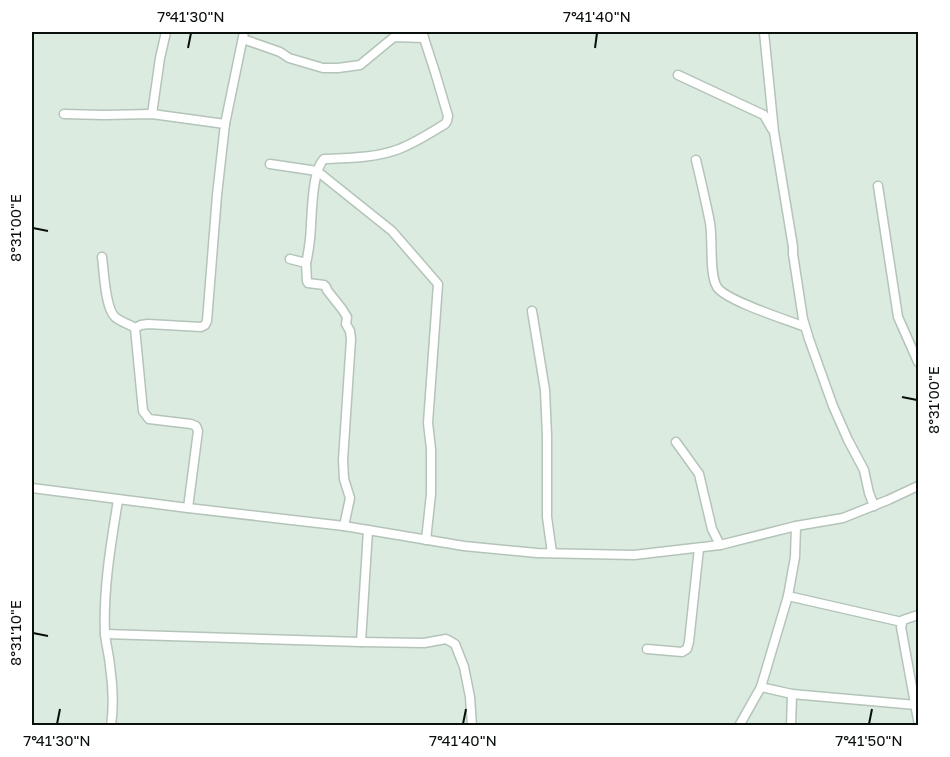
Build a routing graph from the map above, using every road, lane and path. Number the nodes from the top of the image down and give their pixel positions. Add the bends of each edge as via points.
1 (166, 32) edge
2 (764, 32) edge
3 (243, 35) edge
4 (423, 35) edge
5 (678, 75) dead end
6 (64, 114) dead end
7 (152, 114) junction
8 (225, 124) junction
9 (774, 132) junction
10 (696, 160) dead end
11 (270, 164) dead end
12 (317, 171) junction
13 (878, 186) dead end
14 (102, 257) dead end
15 (290, 259) dead end
16 (306, 264) junction
17 (532, 311) dead end
18 (805, 327) junction
19 (135, 328) junction
20 (918, 362) edge
21 (675, 442) dead end
22 (918, 486) edge
23 (32, 488) edge
24 (118, 500) junction
25 (874, 506) junction
26 (188, 508) junction
27 (344, 526) junction
28 (796, 526) junction
29 (368, 531) junction
30 (426, 540) junction
31 (720, 545) junction
32 (699, 548) junction
33 (552, 553) junction
34 (788, 596) junction
35 (918, 615) edge
36 (902, 622) junction
37 (105, 634) junction
38 (361, 642) junction
39 (647, 649) dead end
40 (761, 687) junction
41 (792, 694) junction
42 (916, 705) junction
43 (918, 720) edge
44 (111, 726) edge
45 (472, 726) edge
46 (738, 726) edge
47 (791, 726) edge

1 - 7 street
2 - 9 street
3 - 4 street via 289,58 338,69 360,65 394,37
3 - 8 street
4 - 12 street via 448,116 445,124 398,150 324,159
5 - 9 street via 764,115
6 - 7 street
7 - 8 street
8 - 19 street via 207,321 201,327 148,324
9 - 18 street
10 - 18 street via 710,225 717,287 745,304
11 - 12 street
12 - 16 street
12 - 30 street via 392,231 438,284 428,423 431,494
13 - 20 street via 898,317
14 - 19 street via 107,304 112,315
15 - 16 street
16 - 27 street via 308,283 326,287 342,309 350,331 343,460 350,498
17 - 33 street via 545,390 547,517
18 - 25 street via 833,406 864,470
19 - 26 street via 142,411 149,419 191,424 198,431
21 - 31 street via 699,474 712,529
22 - 25 street
23 - 24 street
24 - 26 street
24 - 37 street via 108,566
25 - 28 street via 843,518
26 - 27 street
27 - 29 street
28 - 31 street
28 - 34 street
29 - 30 street
29 - 38 street
30 - 33 street
31 - 32 street
32 - 33 street via 634,555
32 - 39 street via 687,649
34 - 36 street
34 - 40 street
35 - 36 street
36 - 42 street
37 - 38 street
37 - 44 street via 114,698
38 - 45 street via 423,643 446,639 455,644 464,667
40 - 41 street
40 - 46 street
41 - 42 street
41 - 47 street
42 - 43 street

